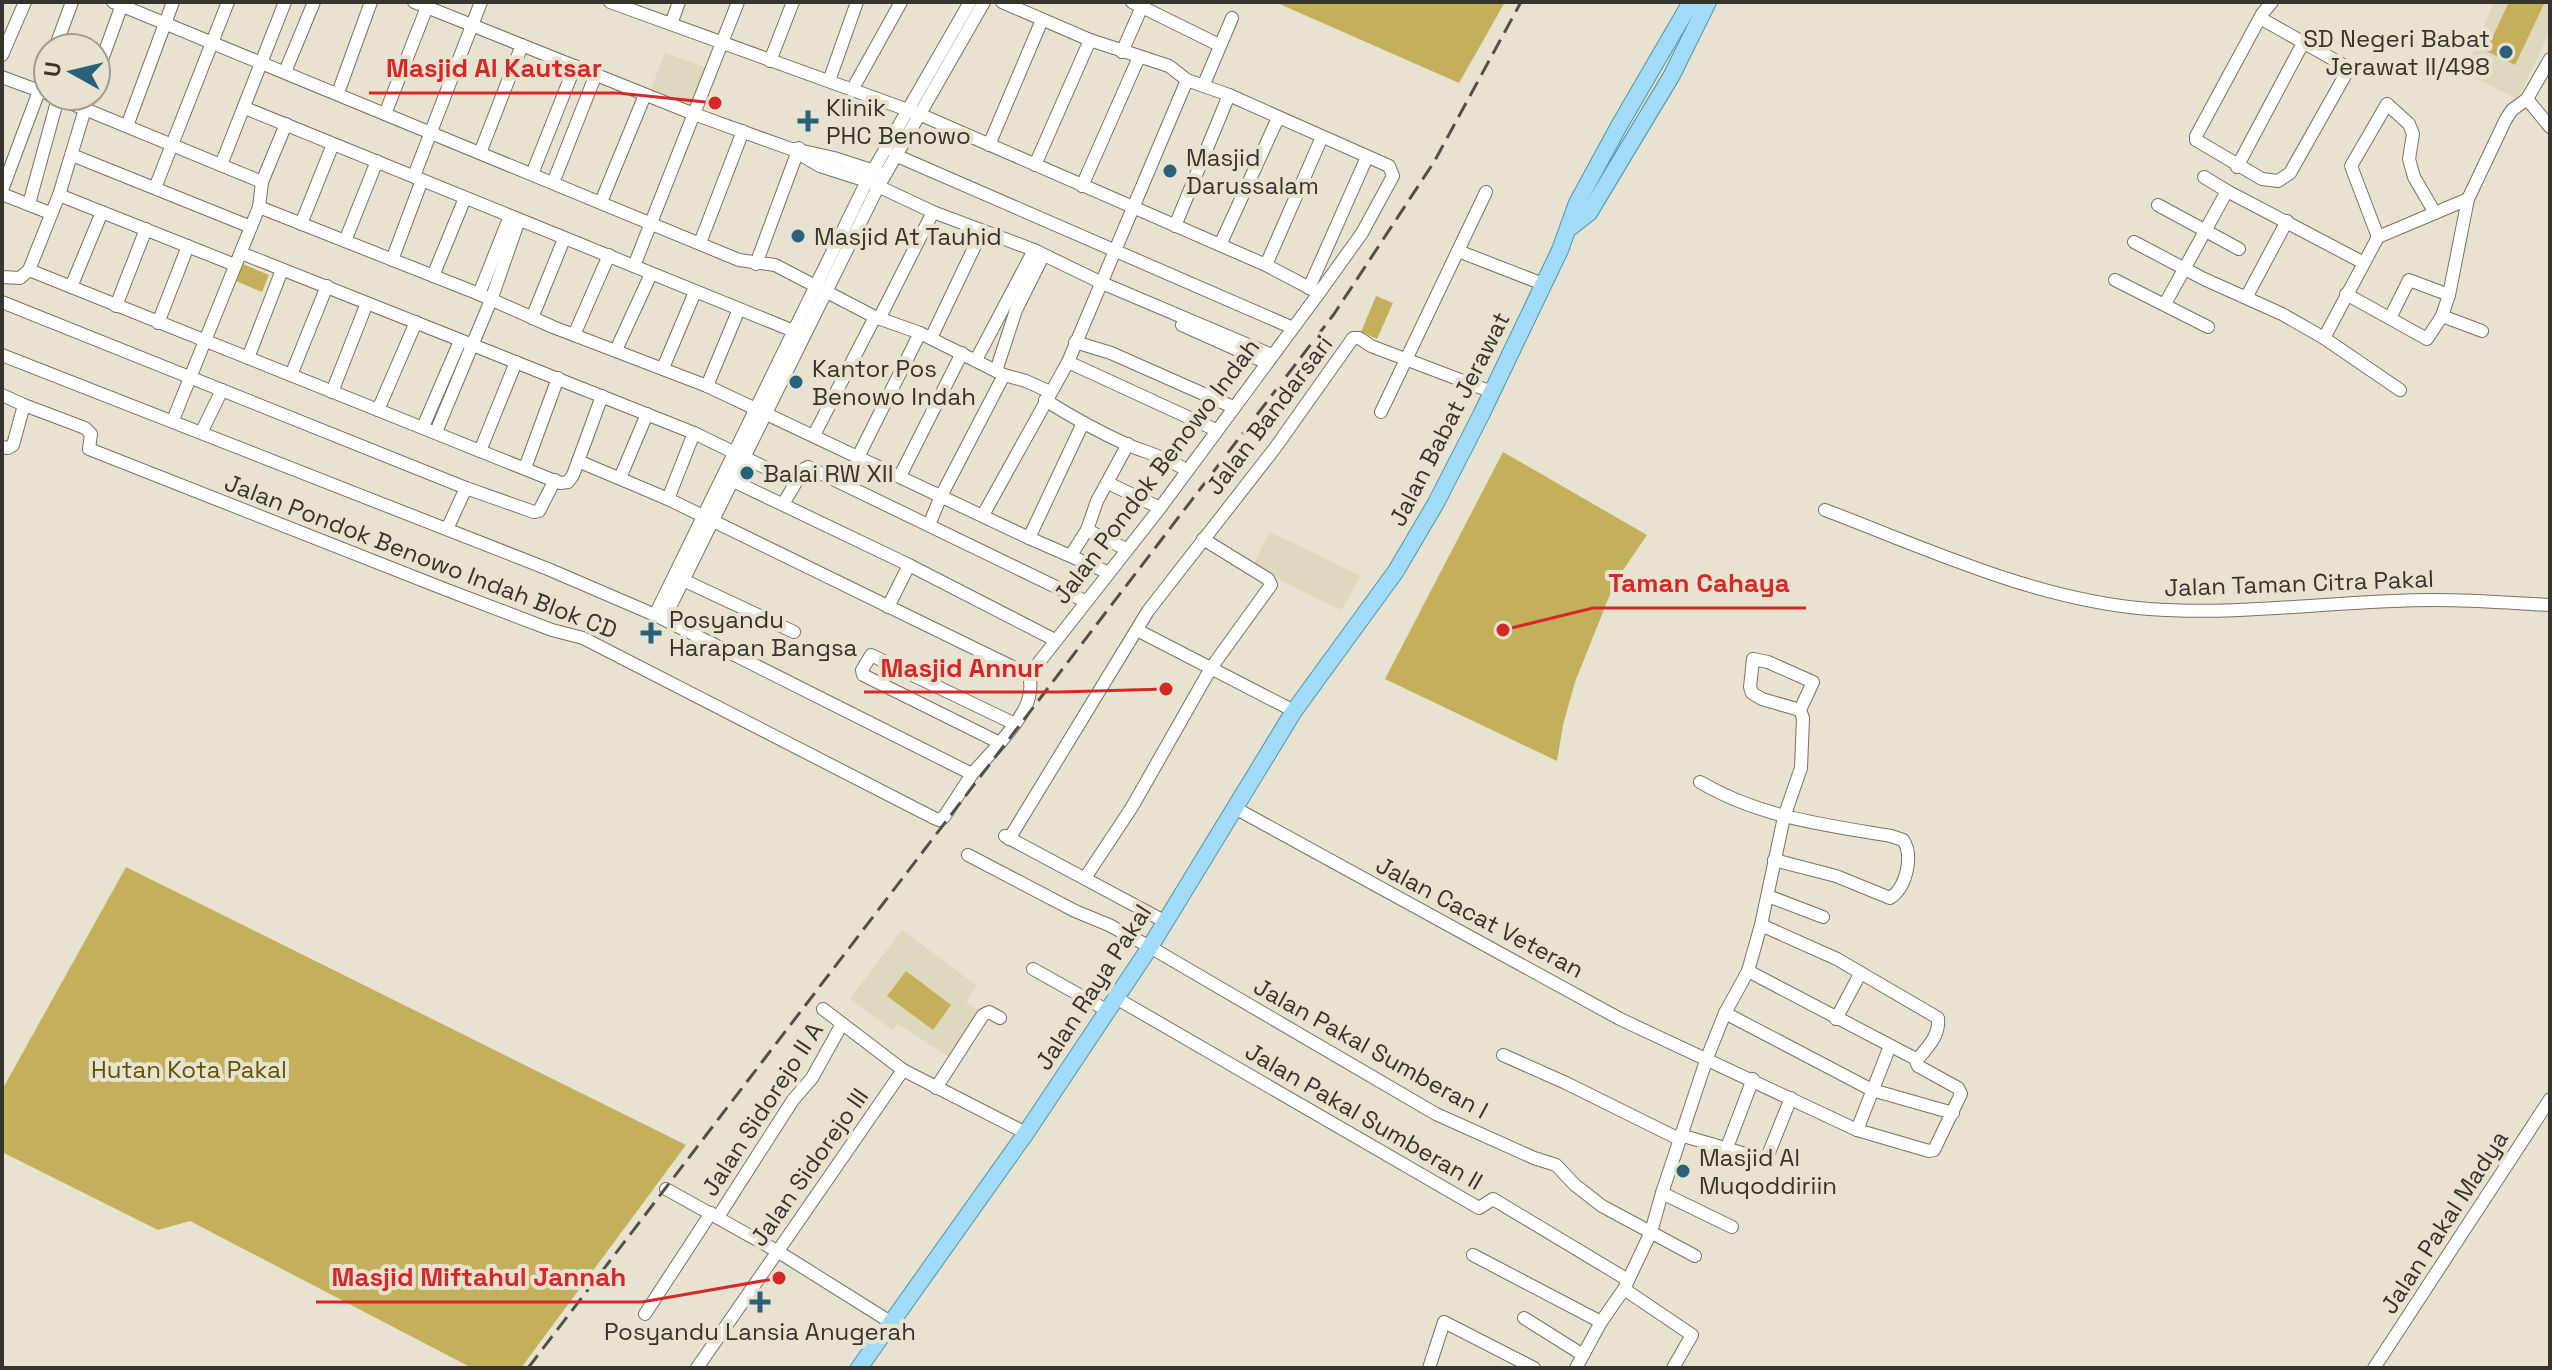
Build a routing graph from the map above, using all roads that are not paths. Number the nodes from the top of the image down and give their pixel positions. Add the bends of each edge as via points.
1 (25, 2) edge
2 (72, 2) edge
3 (173, 2) edge
4 (228, 2) edge
5 (285, 2) edge
6 (314, 2) edge
7 (371, 2) edge
8 (414, 2) edge
9 (481, 2) edge
10 (610, 2) edge
11 (679, 2) edge
12 (738, 2) edge
13 (793, 2) edge
14 (857, 2) edge
15 (901, 2) edge
16 (970, 2) edge
17 (984, 2) edge
18 (1002, 2) edge
19 (1708, 2) edge
20 (2272, 2) edge
21 (119, 3) edge
22 (1139, 4) edge
23 (1684, 4) edge
24 (427, 7) junction
25 (640, 7) edge
26 (1232, 18) dead end
27 (2260, 18) junction
28 (1042, 20) junction
29 (165, 24) junction
30 (671, 24) junction
31 (473, 26) junction
32 (61, 32) edge
33 (110, 32) edge
34 (1090, 40) junction
35 (212, 42) junction
36 (723, 42) junction
37 (2303, 43) junction
38 (522, 45) junction
39 (1219, 45) junction
40 (1122, 52) junction
41 (2, 55) edge
42 (1139, 57) junction
43 (2550, 59) edge
44 (770, 61) junction
45 (261, 62) junction
46 (575, 66) junction
47 (285, 72) junction
48 (596, 74) junction
49 (2, 77) edge
50 (1187, 80) junction
51 (829, 81) junction
52 (1204, 84) junction
53 (32, 88) edge
54 (852, 90) junction
55 (338, 93) junction
56 (645, 95) junction
57 (1229, 95) junction
58 (2527, 99) junction
59 (245, 108) junction
60 (42, 112) edge
61 (47, 112) edge
62 (84, 112) edge
63 (104, 112) edge
64 (914, 112) junction
65 (385, 114) junction
66 (694, 114) junction
67 (1278, 118) junction
68 (286, 124) junction
69 (127, 126) junction
70 (2550, 127) edge
71 (743, 131) junction
72 (429, 132) junction
73 (1322, 137) junction
74 (333, 144) junction
75 (173, 145) junction
76 (989, 145) junction
77 (796, 150) junction
78 (480, 153) junction
79 (72, 155) junction
80 (895, 155) junction
81 (1367, 157) junction
82 (377, 161) junction
83 (221, 165) junction
84 (1035, 165) junction
85 (2237, 167) junction
86 (532, 174) junction
87 (2204, 177) dead end
88 (418, 178) junction
89 (876, 178) junction
90 (262, 182) junction
91 (553, 183) junction
92 (1082, 186) junction
93 (155, 188) junction
94 (2227, 191) junction
95 (2, 192) edge
96 (1486, 192) dead end
97 (59, 195) junction
98 (465, 198) junction
99 (2468, 199) junction
100 (601, 202) junction
101 (29, 204) junction
102 (2158, 205) dead end
103 (259, 207) junction
104 (1133, 207) junction
105 (102, 212) junction
106 (933, 212) junction
107 (50, 213) junction
108 (2435, 213) junction
109 (515, 218) junction
110 (2287, 221) junction
111 (650, 222) junction
112 (301, 224) junction
113 (1175, 226) junction
114 (251, 227) junction
115 (1570, 228) junction
116 (146, 229) junction
117 (982, 231) junction
118 (2204, 231) junction
119 (2378, 237) junction
120 (564, 239) junction
121 (345, 241) junction
122 (2134, 242) dead end
123 (700, 243) junction
124 (1220, 245) junction
125 (188, 246) junction
126 (2239, 249) dead end
127 (1458, 251) junction
128 (1116, 252) junction
129 (1034, 254) junction
130 (609, 255) junction
131 (238, 259) junction
132 (392, 260) junction
133 (2362, 262) junction
134 (756, 264) junction
135 (1266, 265) junction
136 (634, 266) junction
137 (2184, 268) junction
138 (29, 270) junction
139 (282, 270) junction
140 (651, 274) junction
141 (433, 276) junction
142 (2, 277) edge
143 (2115, 280) dead end
144 (1543, 284) junction
145 (327, 286) junction
146 (1101, 286) junction
147 (71, 287) junction
148 (822, 287) junction
149 (1314, 290) junction
150 (695, 292) junction
151 (2346, 294) junction
152 (2449, 295) junction
153 (2247, 296) junction
154 (485, 297) junction
155 (2, 302) edge
156 (367, 303) junction
157 (2165, 304) junction
158 (116, 306) junction
159 (739, 309) junction
160 (2442, 316) junction
161 (877, 317) junction
162 (532, 318) junction
163 (2390, 318) junction
164 (416, 322) junction
165 (158, 323) junction
166 (2208, 327) dead end
167 (1293, 328) junction
168 (2482, 331) dead end
169 (800, 334) junction
170 (574, 335) junction
171 (925, 336) junction
172 (2324, 338) junction
173 (204, 341) junction
174 (1075, 342) junction
175 (465, 343) junction
176 (616, 350) junction
177 (962, 353) junction
178 (2, 355) edge
179 (248, 358) junction
180 (1270, 359) junction
181 (976, 360) junction
182 (1408, 360) junction
183 (516, 362) junction
184 (1068, 362) junction
185 (663, 368) junction
186 (1000, 373) junction
187 (291, 375) junction
188 (190, 377) junction
189 (558, 378) junction
190 (707, 386) junction
191 (222, 390) junction
192 (2400, 390) dead end
193 (332, 392) junction
194 (1492, 392) junction
195 (2, 395) edge
196 (602, 396) junction
197 (1047, 396) junction
198 (24, 405) junction
199 (1233, 407) junction
200 (378, 410) junction
201 (761, 412) junction
202 (1381, 412) dead end
203 (647, 414) junction
204 (173, 420) junction
205 (1083, 423) junction
206 (429, 430) junction
207 (1216, 430) junction
208 (202, 431) junction
209 (694, 433) junction
210 (814, 435) junction
211 (1128, 444) junction
212 (2, 447) edge
213 (480, 451) junction
214 (740, 454) junction
215 (858, 457) junction
216 (578, 461) junction
217 (525, 468) junction
218 (1186, 470) junction
219 (900, 476) junction
220 (620, 478) junction
221 (728, 479) junction
222 (558, 482) junction
223 (795, 482) junction
224 (1108, 483) junction
225 (466, 488) junction
226 (941, 496) junction
227 (668, 499) junction
228 (783, 504) junction
229 (1160, 508) junction
230 (1825, 510) dead end
231 (983, 515) junction
232 (709, 519) junction
233 (929, 525) junction
234 (447, 529) junction
235 (1087, 530) junction
236 (1029, 538) junction
237 (1203, 539) junction
238 (1126, 549) junction
239 (1071, 555) junction
240 (909, 565) junction
241 (1107, 572) junction
242 (683, 580) junction
243 (1085, 601) junction
244 (2550, 605) edge
245 (888, 607) junction
246 (659, 617) junction
247 (1356, 624) joint
248 (1137, 630) junction
249 (794, 632) dead end
250 (1055, 640) junction
251 (1211, 668) junction
252 (1029, 675) junction
253 (1800, 710) junction
254 (1294, 711) junction
255 (1015, 724) junction
256 (1000, 743) junction
257 (972, 774) junction
258 (1700, 782) dead end
259 (1246, 815) junction
260 (1784, 817) junction
261 (968, 855) dead end
262 (1774, 860) junction
263 (1085, 878) junction
264 (1768, 896) junction
265 (1823, 917) dead end
266 (1164, 921) junction
267 (1761, 925) junction
268 (1155, 950) junction
269 (1033, 969) dead end
270 (1748, 971) junction
271 (1860, 974) junction
272 (1112, 1004) junction
273 (823, 1009) dead end
274 (1725, 1013) junction
275 (1000, 1018) dead end
276 (1836, 1019) junction
277 (842, 1024) junction
278 (1890, 1046) junction
279 (1503, 1055) dead end
280 (1707, 1058) junction
281 (1916, 1059) junction
282 (903, 1070) junction
283 (1753, 1079) junction
284 (936, 1088) junction
285 (1872, 1090) junction
286 (1791, 1098) junction
287 (2550, 1099) edge
288 (1953, 1113) junction
289 (1857, 1130) junction
290 (1026, 1133) junction
291 (1680, 1137) junction
292 (1726, 1150) junction
293 (666, 1189) dead end
294 (1662, 1193) junction
295 (714, 1215) junction
296 (1732, 1227) dead end
297 (1651, 1232) junction
298 (777, 1251) junction
299 (1473, 1255) dead end
300 (1695, 1256) dead end
301 (1626, 1285) junction
302 (645, 1314) dead end
303 (1524, 1318) dead end
304 (1601, 1322) junction
305 (892, 1323) junction
306 (1583, 1355) junction
307 (1513, 1364) edge
308 (697, 1368) edge
309 (859, 1368) edge
310 (1429, 1368) edge
311 (1534, 1368) edge
312 (1576, 1368) edge
313 (1673, 1368) edge
314 (2374, 1368) edge

1 - 41 street
2 - 32 street
3 - 29 street
4 - 35 street
5 - 45 street
6 - 47 street
7 - 55 street
8 - 24 street
9 - 31 street
10 - 25 street
11 - 30 street
12 - 36 street
13 - 44 street
14 - 51 street
15 - 54 street
16 - 64 street
17 - 64 street
18 - 28 street, Jalan Pondok Benowo Indah
19 - 115 main road, Jalan Babat Jerawat via 1672,75 1589,213
20 - 27 street
21 - 29 street
21 - 33 street
22 - 39 street
22 - 40 street
23 - 115 main road, Jalan Babat Jerawat via 1577,203
24 - 31 street
24 - 65 street
25 - 30 street
26 - 39 street
27 - 37 street
27 - 85 street via 2196,138
28 - 34 street, Jalan Pondok Benowo Indah
28 - 76 street
29 - 35 street
29 - 69 street
30 - 36 street
31 - 38 street
31 - 72 street
34 - 40 street, Jalan Pondok Benowo Indah
34 - 84 street
35 - 45 street
35 - 75 street
36 - 44 street
36 - 66 street
37 - 85 street
37 - 85 street via 2345,66 2346,76 2287,177 2266,180
38 - 46 street
38 - 78 street
39 - 52 street
40 - 42 street, Jalan Pondok Benowo Indah
42 - 50 street, Jalan Pondok Benowo Indah via 1169,66
42 - 92 street
43 - 58 street
44 - 51 street
45 - 47 street
45 - 59 street
46 - 48 street
46 - 86 street
47 - 55 street
48 - 56 street
48 - 91 street
49 - 53 street
50 - 52 street, Jalan Pondok Benowo Indah
50 - 104 street
51 - 54 street
52 - 57 street, Jalan Pondok Benowo Indah
54 - 64 street
55 - 65 street
56 - 66 street
56 - 100 street
57 - 67 street, Jalan Pondok Benowo Indah
57 - 113 street
58 - 70 street
58 - 99 street via 2506,119
59 - 68 street
59 - 83 street
60 - 95 street
61 - 101 street
62 - 79 street
63 - 69 street
64 - 76 street
64 - 80 street
64 - 89 street
65 - 72 street
66 - 71 street
66 - 111 street
67 - 73 street, Jalan Pondok Benowo Indah
67 - 124 street
68 - 74 street
68 - 90 street
69 - 75 street
71 - 77 street
71 - 123 street
72 - 78 street
72 - 88 street
73 - 81 street, Jalan Pondok Benowo Indah
73 - 135 street
74 - 82 street
74 - 112 street
75 - 83 street
75 - 93 street
76 - 84 street
77 - 89 street via 820,166
77 - 134 street
78 - 86 street
79 - 93 street
79 - 97 street
80 - 89 street
80 - 128 street
81 - 149 street
81 - 149 street, Jalan Pondok Benowo Indah via 1391,168 1391,183 1362,233
82 - 88 street
82 - 121 street
83 - 90 street
84 - 92 street
86 - 91 street
87 - 94 street
88 - 98 street
88 - 132 street
89 - 106 street
89 - 148 street
90 - 103 street
91 - 100 street
92 - 104 street
93 - 114 street
94 - 110 street
94 - 118 street
95 - 101 street
96 - 127 street
97 - 105 street
97 - 107 street
98 - 109 street
98 - 141 street
99 - 108 street
99 - 152 street
100 - 111 street
101 - 107 street
102 - 118 street
103 - 112 street
103 - 114 street
104 - 113 street
104 - 128 street
105 - 116 street
105 - 147 street
106 - 117 street
106 - 161 street
107 - 138 street
108 - 119 street
108 - 119 street via 2411,168 2409,124 2387,104 2351,166
109 - 120 street
109 - 154 street
110 - 133 street
110 - 153 street
111 - 123 street
111 - 136 street
112 - 121 street
113 - 124 street
114 - 131 street
115 - 144 main road, Jalan Babat Jerawat
116 - 125 street
116 - 158 street
117 - 129 street
117 - 171 street
118 - 126 street
118 - 137 street
119 - 133 street
120 - 130 street
120 - 162 street
121 - 132 street
122 - 137 street
123 - 134 street
124 - 135 street
125 - 131 street
125 - 165 street
127 - 144 street
127 - 182 street
128 - 146 street
128 - 167 street
129 - 146 street
129 - 181 street
129 - 186 street
130 - 136 street
130 - 170 street
131 - 139 street
131 - 173 street
132 - 141 street
133 - 151 street
134 - 148 street via 775,265
135 - 149 street
136 - 140 street
137 - 153 street
137 - 157 street
138 - 142 street via 20,278
138 - 147 street
139 - 145 street
139 - 179 street
140 - 150 street
140 - 176 street
141 - 154 street
143 - 157 street
144 - 194 main road, Jalan Babat Jerawat
145 - 156 street
145 - 187 street
146 - 174 street
146 - 180 street
147 - 158 street
148 - 161 street
148 - 169 street
149 - 167 street, Jalan Pondok Benowo Indah
150 - 159 street
150 - 185 street
151 - 163 street
151 - 172 street
152 - 160 street
152 - 163 street via 2409,280
153 - 172 street
154 - 162 street
154 - 175 street
155 - 188 street
156 - 164 street
156 - 193 street
157 - 166 street
158 - 165 street
159 - 169 street
159 - 190 street
160 - 163 street via 2427,339
160 - 168 street
161 - 171 street
161 - 210 street
162 - 170 street
164 - 175 street
164 - 200 street
165 - 173 street
167 - 180 street, Jalan Pondok Benowo Indah
169 - 201 street
170 - 176 street
171 - 177 street
171 - 215 street
172 - 192 street
173 - 179 street
173 - 188 street
174 - 184 street
174 - 199 street
175 - 183 street
175 - 206 street
176 - 185 street
177 - 181 street
177 - 219 street
178 - 204 street
179 - 187 street
180 - 199 street, Jalan Pondok Benowo Indah
181 - 186 street
182 - 194 street, Jalan Bandarsari
182 - 202 street
182 - 237 street, Jalan Bandarsari via 1353,338
183 - 189 street
183 - 213 street
184 - 197 street
184 - 207 street
185 - 190 street
186 - 197 street via 1026,381
186 - 226 street
187 - 193 street
188 - 191 street
188 - 204 street
189 - 196 street
189 - 217 street
190 - 201 street
191 - 208 street
191 - 225 street
193 - 200 street
194 - 247 main road, Jalan Babat Jerawat via 1405,556
195 - 198 street
196 - 203 street
196 - 216 street
197 - 205 street
197 - 231 street
198 - 212 street via 13,445
198 - 257 street, Jalan Pondok Benowo Indah Blok CD via 89,430 89,449 583,638 939,820
199 - 207 street, Jalan Pondok Benowo Indah
200 - 206 street
201 - 210 street
201 - 214 street
203 - 209 street
203 - 220 street
204 - 208 street
205 - 211 street
205 - 236 street
206 - 213 street
207 - 218 street, Jalan Pondok Benowo Indah
208 - 234 street
209 - 214 street
209 - 227 street
210 - 215 street
211 - 218 street
211 - 224 street
213 - 217 street
214 - 221 street
214 - 223 street
215 - 219 street
216 - 220 street
216 - 222 street via 568,482
217 - 222 street
218 - 229 street, Jalan Pondok Benowo Indah
219 - 226 street
220 - 227 street
221 - 228 street
221 - 232 street
222 - 225 street via 537,512
223 - 228 street
223 - 233 street via 808,467
224 - 229 street
224 - 235 street
225 - 234 street
226 - 231 street
226 - 233 street
227 - 232 street
228 - 240 street
229 - 238 street, Jalan Pondok Benowo Indah
230 - 244 street, Jalan Taman Citra Pakal via 2009,580 2148,609 2435,600
231 - 236 street
232 - 242 street
232 - 245 street
232 - 246 street
233 - 243 street
234 - 246 street
235 - 238 street
235 - 239 street
236 - 239 street
237 - 248 street, Jalan Bandarsari
237 - 251 street via 1271,583
238 - 241 street, Jalan Pondok Benowo Indah
239 - 241 street
240 - 245 street
240 - 250 street
241 - 243 street, Jalan Pondok Benowo Indah
242 - 246 street
242 - 249 street
243 - 250 street, Jalan Pondok Benowo Indah
245 - 252 street
246 - 257 street
247 - 254 main road, Jalan Raya Pakal
248 - 251 street
248 - 263 street, Jalan Bandarsari via 1006,837
250 - 252 street, Jalan Pondok Benowo Indah
251 - 254 street
251 - 263 street
252 - 255 street via 1030,697
253 - 253 street via 1752,693 1753,659 1813,682
253 - 260 street via 1802,760
254 - 259 main road, Jalan Raya Pakal
255 - 256 street
255 - 256 street via 869,655 863,675
256 - 257 street
258 - 260 street via 1727,798
259 - 266 main road, Jalan Raya Pakal
259 - 280 street, Jalan Cacat Veteran via 1613,1015
260 - 262 street
260 - 262 street via 1903,840 1906,875 1890,898 1836,876
261 - 268 street, Jalan Pakal Sumberan I
262 - 264 street
263 - 266 street
264 - 265 street
264 - 267 street
266 - 268 main road, Jalan Raya Pakal
267 - 270 street
267 - 271 street
268 - 272 main road, Jalan Raya Pakal
268 - 297 street, Jalan Pakal Sumberan I via 1436,1114 1550,1161 1602,1206
269 - 272 street
270 - 274 street
270 - 276 street
271 - 276 street
271 - 281 street via 1938,1018 1933,1040
272 - 290 main road, Jalan Raya Pakal
272 - 301 street, Jalan Pakal Sumberan II via 1479,1208 1493,1199
273 - 277 street
274 - 280 street
274 - 285 street
275 - 284 street via 983,1015
276 - 278 street
277 - 282 street
277 - 295 street, Jalan Sidorejo II A via 812,1078
278 - 281 street
278 - 285 street
279 - 291 street
280 - 283 street, Jalan Cacat Veteran
280 - 291 street
281 - 288 street via 1918,1066 1960,1089
282 - 284 street
282 - 298 street, Jalan Sidorejo III
283 - 286 street, Jalan Cacat Veteran
283 - 292 street
284 - 290 street
285 - 288 street
285 - 289 street
286 - 289 street, Jalan Cacat Veteran
286 - 292 street via 1767,1159
287 - 314 street, Jalan Pakal Madya
288 - 289 street, Jalan Cacat Veteran via 1932,1151
290 - 305 main road, Jalan Raya Pakal
291 - 292 street
291 - 294 street
293 - 295 street
294 - 296 street
294 - 297 street
295 - 298 street
295 - 302 street, Jalan Sidorejo II A
297 - 300 street, Jalan Pakal Sumberan I
297 - 301 street
298 - 305 street
298 - 308 street, Jalan Sidorejo III
299 - 304 street
301 - 304 street
301 - 313 street via 1692,1335
303 - 306 street
304 - 306 street
305 - 309 main road, Jalan Raya Pakal
306 - 312 street
307 - 310 street via 1444,1322
307 - 311 street

